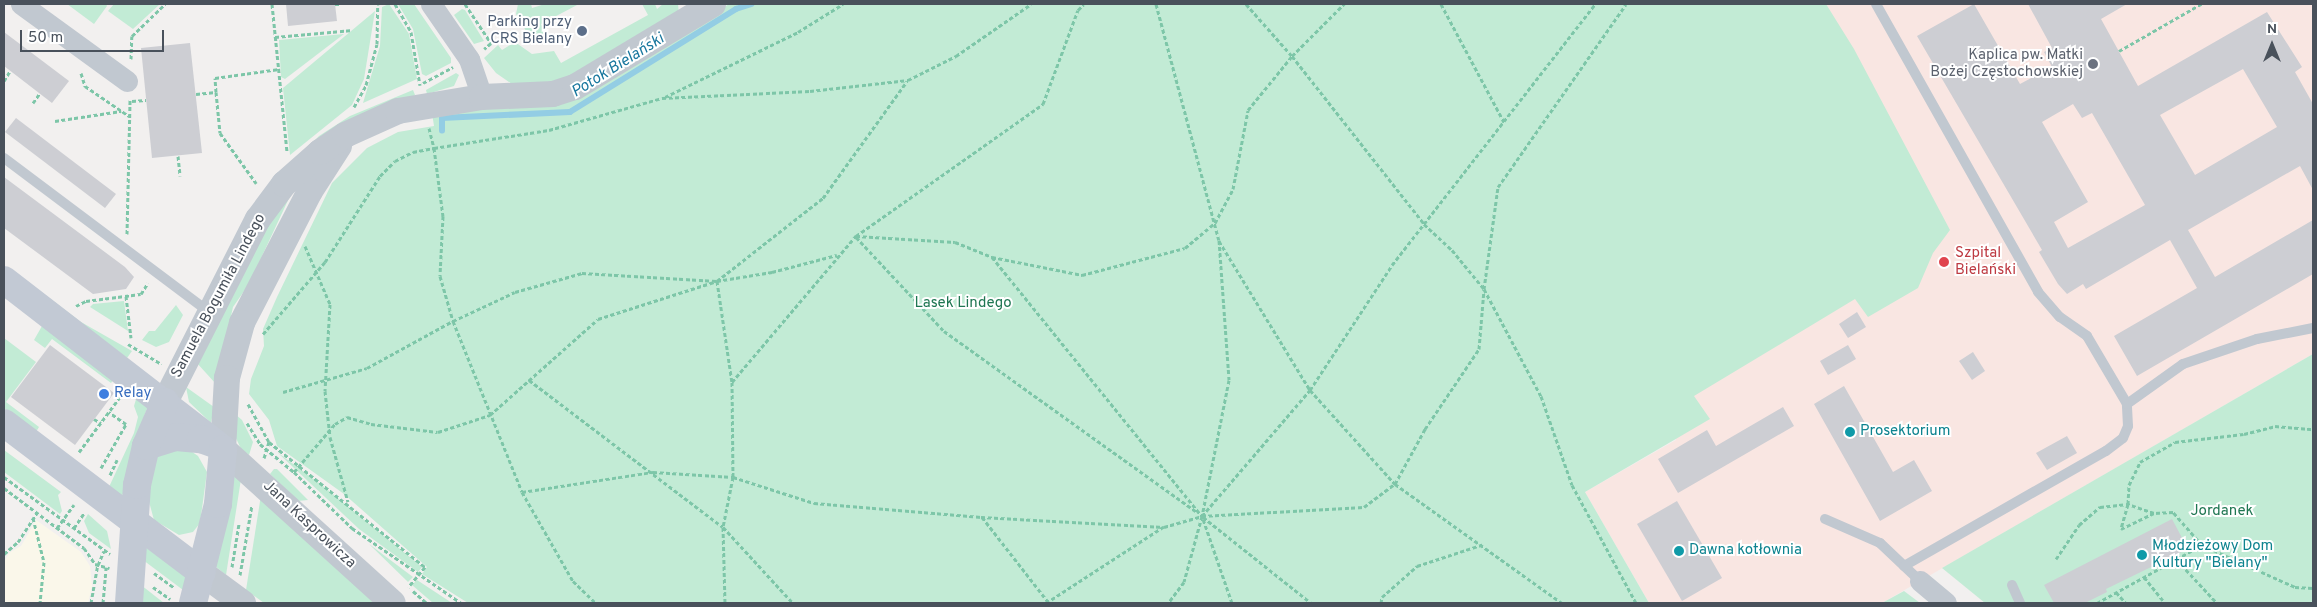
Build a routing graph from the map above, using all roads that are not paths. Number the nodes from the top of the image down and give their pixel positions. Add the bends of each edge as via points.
1 (21, 4) edge
2 (431, 4) edge
3 (713, 4) edge
4 (1876, 4) edge
5 (130, 85) road end
6 (482, 97) junction
7 (348, 124) junction
8 (4, 158) edge
9 (4, 280) edge
10 (209, 312) junction
11 (2313, 328) edge
12 (165, 402) junction
13 (2127, 404) junction
14 (4, 423) edge
15 (146, 446) junction
16 (223, 449) junction
17 (1825, 519) dead end
18 (134, 523) junction
19 (1904, 566) junction
20 (202, 573) junction
21 (1920, 581) joint
22 (2012, 585) dead end
23 (241, 594) edge
24 (400, 595) edge
25 (185, 597) edge
26 (129, 603) edge
27 (1946, 603) edge
28 (2020, 603) edge

1 - 5 street
2 - 6 street via 469,59
3 - 6 street, Samuela Bogumiła Lindego via 576,87 553,94
4 - 13 lane via 2038,292 2060,317 2087,336
6 - 7 street, Samuela Bogumiła Lindego via 424,105
7 - 10 street, Samuela Bogumiła Lindego via 270,202
7 - 16 street, Samuela Bogumiła Lindego via 242,323 227,378
8 - 10 lane
9 - 12 main road
10 - 12 street, Samuela Bogumiła Lindego
11 - 13 lane via 2257,339 2183,364
12 - 15 main road
12 - 16 main road
13 - 19 lane via 2128,426 2124,438
14 - 18 main road
15 - 16 main road via 166,438 189,437
15 - 18 main road via 137,485
16 - 20 main road via 218,504
16 - 24 street, Jana Kasprowicza
17 - 19 lane via 1880,543
18 - 20 main road
18 - 26 main road
19 - 21 lane
20 - 23 street
20 - 25 main road
21 - 27 street
22 - 28 lane

